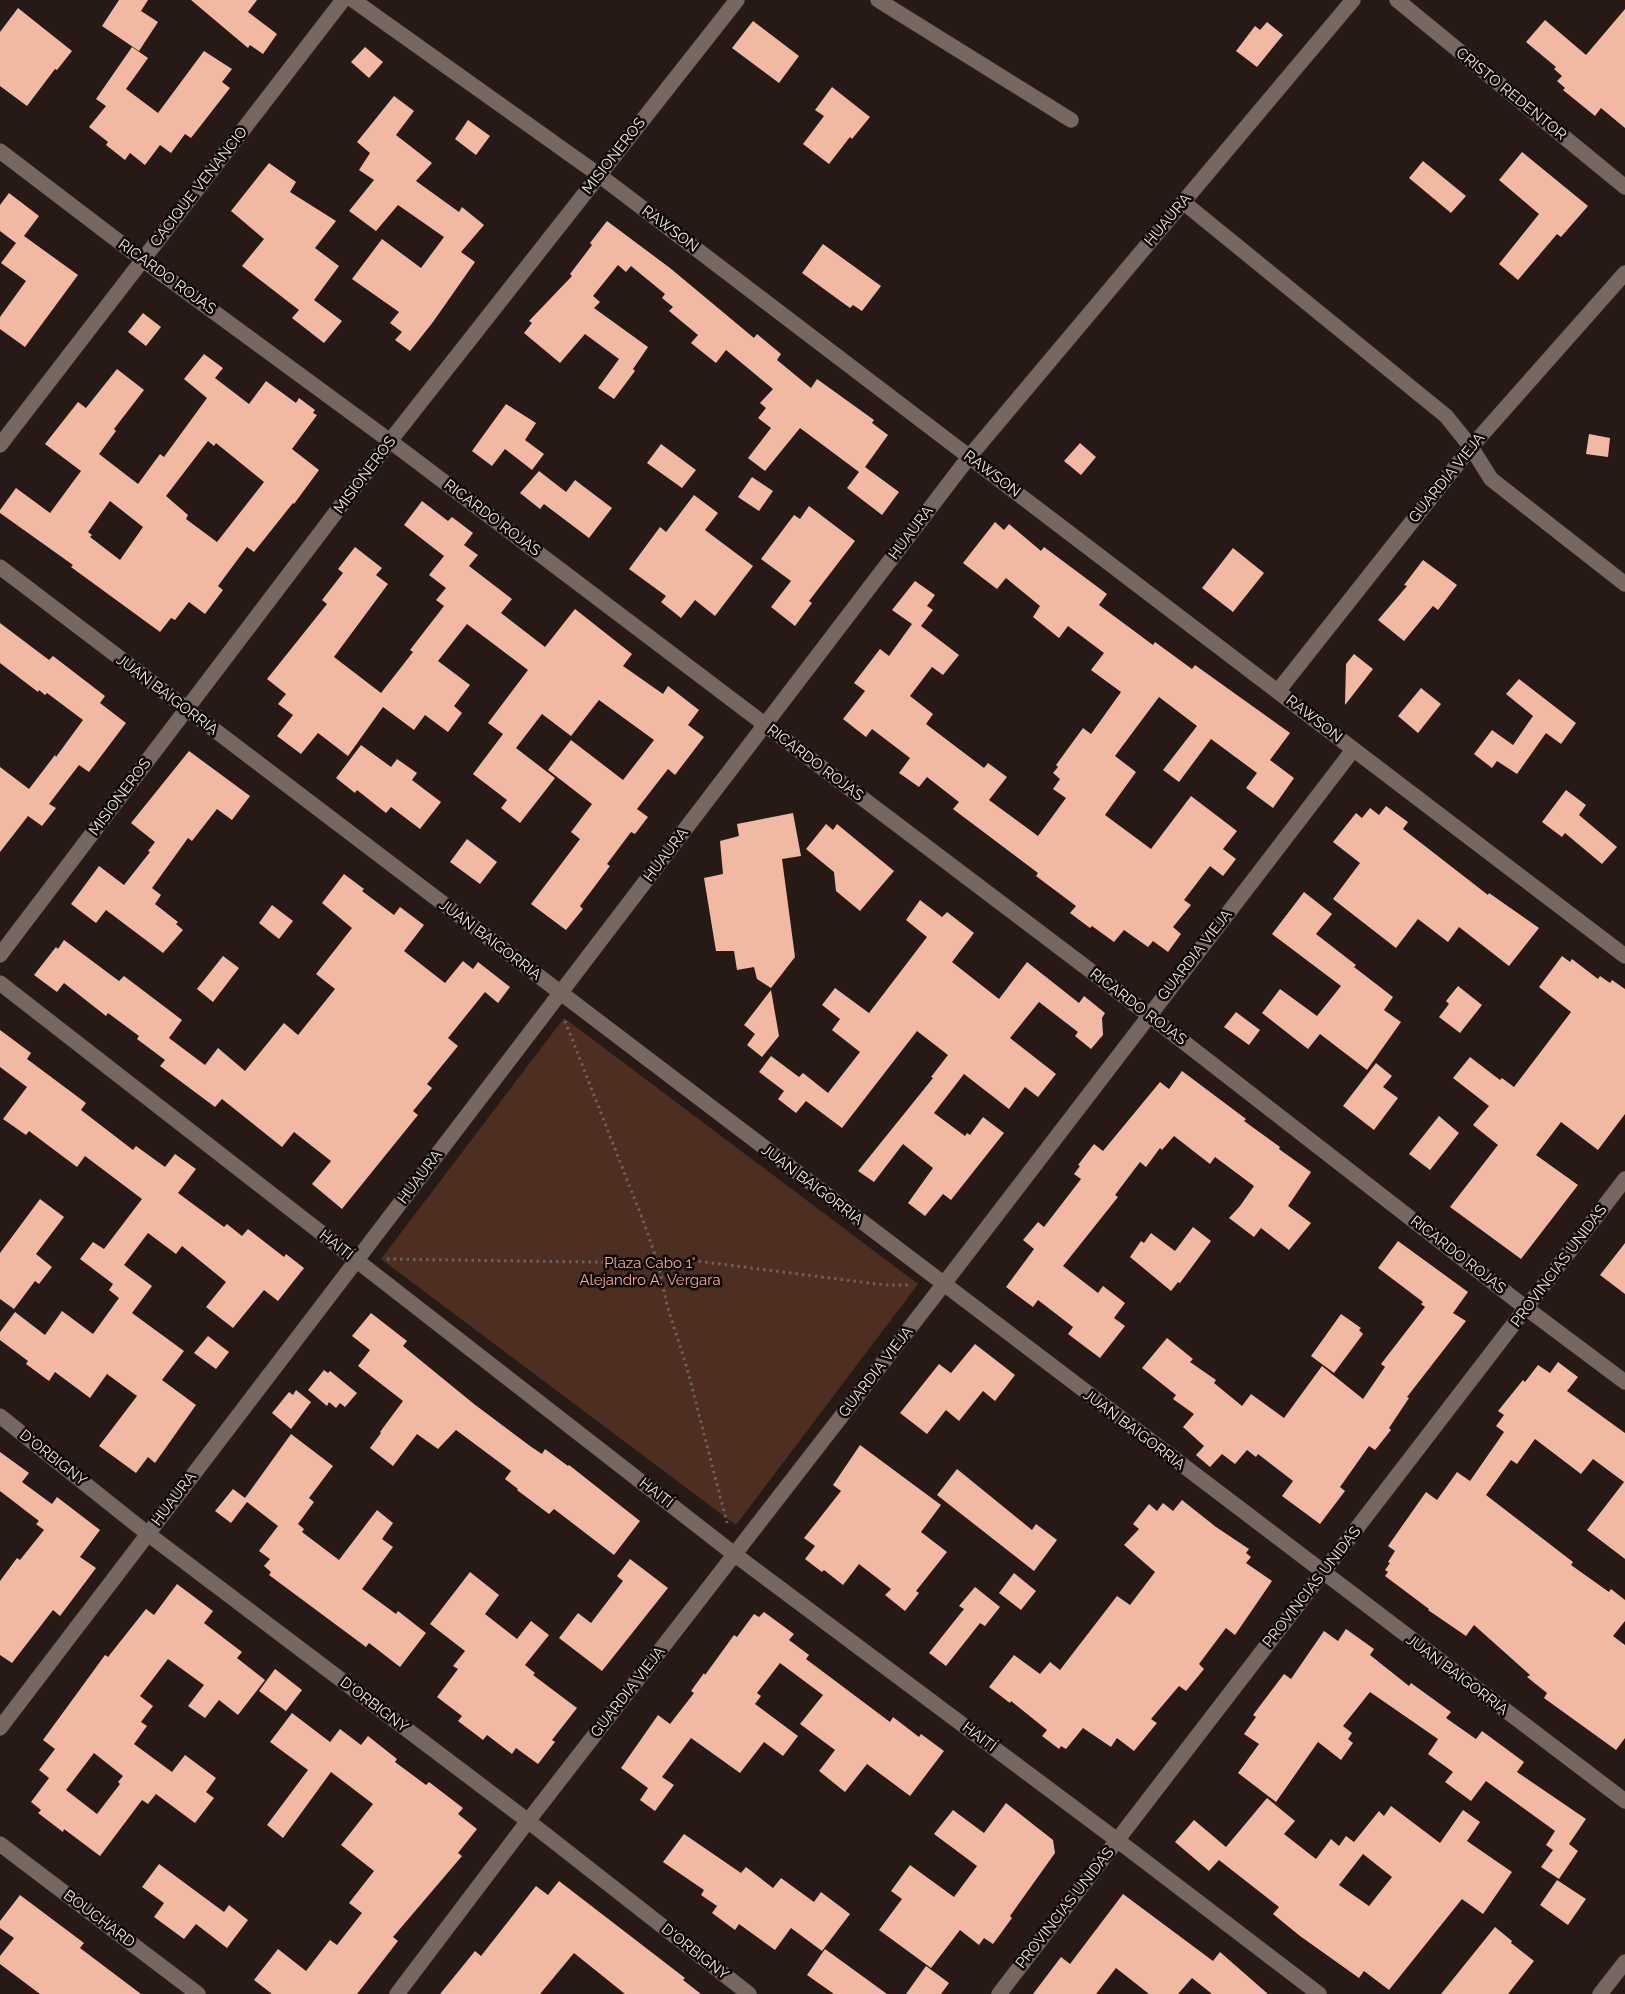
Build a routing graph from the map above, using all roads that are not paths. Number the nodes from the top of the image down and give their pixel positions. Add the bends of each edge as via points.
1 (343, 0) edge
2 (353, 0) edge
3 (737, 0) edge
4 (878, 0) edge
5 (1353, 0) edge
6 (1397, 0) edge
7 (1071, 120) dead end
8 (0, 151) edge
9 (599, 175) junction
10 (1625, 187) edge
11 (1183, 202) junction
12 (143, 260) junction
13 (1625, 273) edge
14 (390, 441) junction
15 (0, 445) edge
16 (1471, 447) junction
17 (969, 457) junction
18 (0, 567) edge
19 (1625, 584) edge
20 (1278, 690) junction
21 (187, 709) junction
22 (764, 726) junction
23 (1353, 750) junction
24 (0, 955) edge
25 (1625, 956) edge
26 (0, 983) edge
27 (560, 994) junction
28 (1149, 1015) junction
29 (1625, 1179) edge
30 (356, 1261) junction
31 (943, 1285) junction
32 (1526, 1308) junction
33 (1625, 1382) edge
34 (0, 1416) edge
35 (148, 1534) junction
36 (734, 1554) junction
37 (1323, 1574) junction
38 (0, 1728) edge
39 (1625, 1801) edge
40 (528, 1821) junction
41 (1118, 1840) junction
42 (0, 1844) edge
43 (1625, 1962) edge
44 (198, 1994) edge
45 (397, 1994) edge
46 (749, 1994) edge
47 (999, 1994) edge
48 (1319, 1994) edge
49 (1600, 1994) edge

1 - 12 street, CACIQUE VENANCIO
2 - 9 street, RAWSON
3 - 9 street, MISIONEROS
4 - 7 street
5 - 11 street, HUAURA
6 - 10 street, CRISTO REDENTOR
8 - 12 street, RICARDO ROJAS
9 - 14 street, MISIONEROS
9 - 17 street, RAWSON
11 - 16 street via 1446,416
11 - 17 street, HUAURA
12 - 14 street, RICARDO ROJAS
12 - 15 street, CACIQUE VENANCIO
13 - 16 street, GUARDIA VIEJA
14 - 21 street, MISIONEROS
14 - 22 street, RICARDO ROJAS
16 - 19 street via 1491,479
16 - 20 street, GUARDIA VIEJA
17 - 20 street, RAWSON
17 - 22 street, HUAURA
18 - 21 street, JUAN BAIGORRIA
20 - 23 street, RAWSON
21 - 24 street, MISIONEROS
21 - 27 street, JUAN BAIGORRIA
22 - 27 street, HUAURA
22 - 28 street, RICARDO ROJAS
23 - 25 street, RAWSON
23 - 28 street, GUARDIA VIEJA
26 - 30 street, HAITÍ
27 - 30 street, HUAURA
27 - 31 street, JUAN BAIGORRIA
28 - 31 street, GUARDIA VIEJA
28 - 32 street, RICARDO ROJAS
29 - 32 street, PROVINCIAS UNIDAS
30 - 35 street, HUAURA
30 - 36 street, HAITÍ
31 - 36 street, GUARDIA VIEJA
31 - 37 street, JUAN BAIGORRIA
32 - 33 street, RICARDO ROJAS
32 - 37 street, PROVINCIAS UNIDAS
34 - 35 street, D'ORBIGNY
35 - 38 street, HUAURA
35 - 40 street, D'ORBIGNY
36 - 40 street, GUARDIA VIEJA
36 - 41 street, HAITÍ
37 - 39 street, JUAN BAIGORRIA
37 - 41 street, PROVINCIAS UNIDAS
40 - 45 street, GUARDIA VIEJA
40 - 46 street, D'ORBIGNY
41 - 47 street, PROVINCIAS UNIDAS
41 - 48 street, HAITÍ
42 - 44 street, BOUCHARD
43 - 49 street

